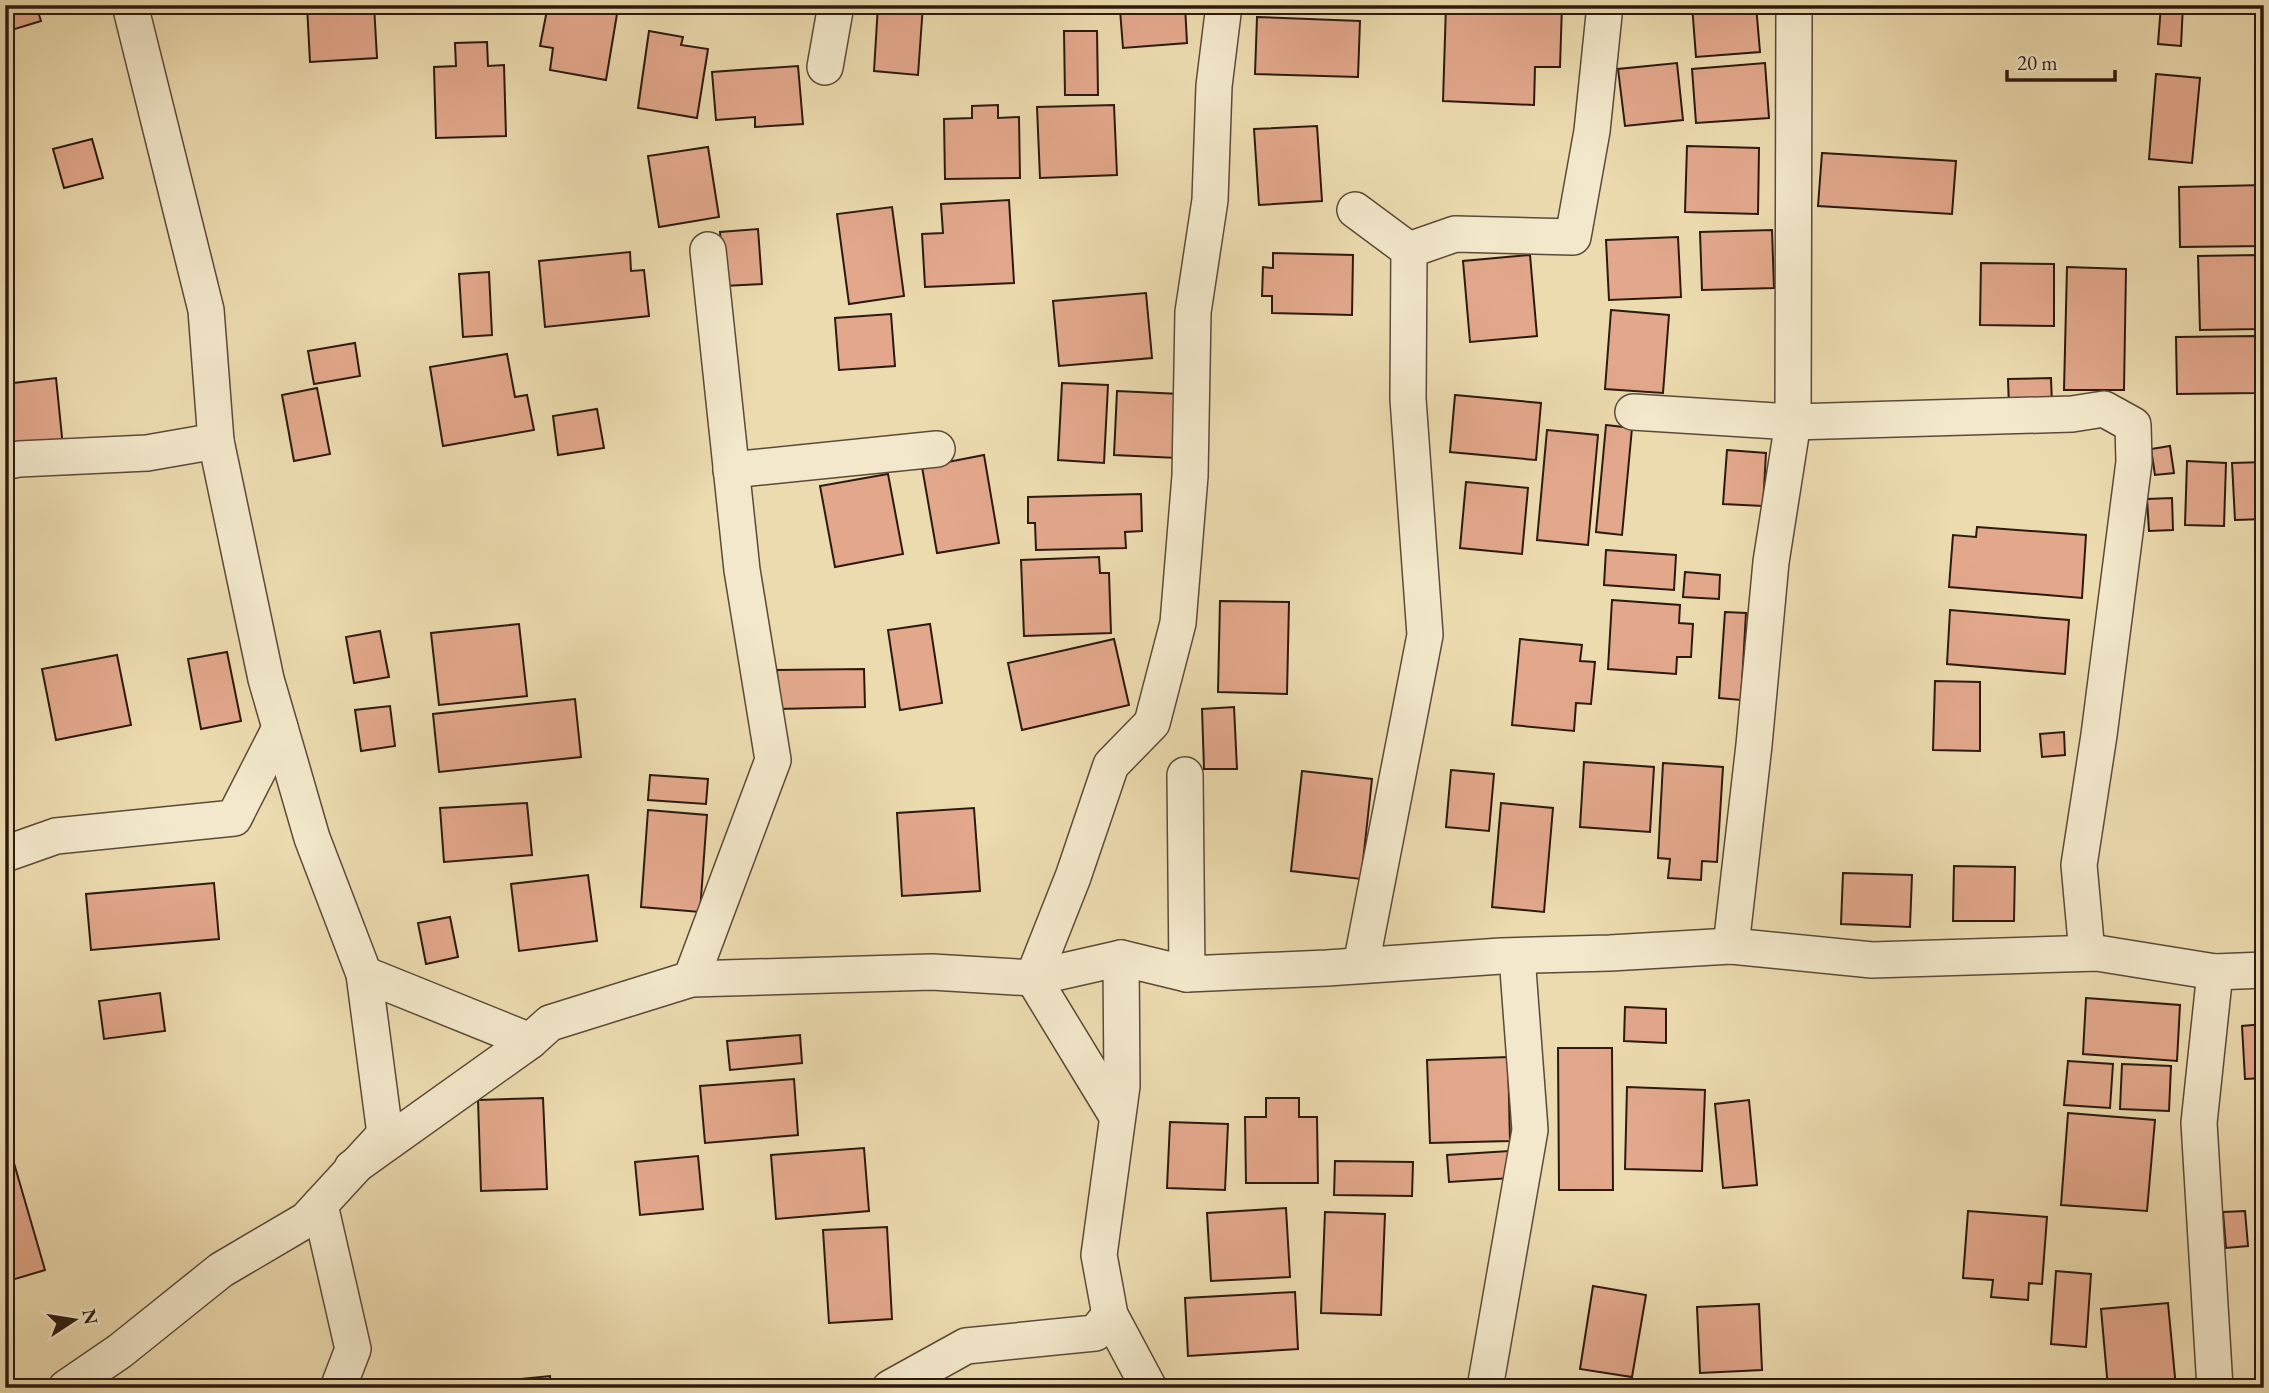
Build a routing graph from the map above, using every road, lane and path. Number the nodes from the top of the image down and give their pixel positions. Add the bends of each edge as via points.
1 (130, 5) edge
2 (836, 5) edge
3 (1224, 5) edge
4 (1605, 5) edge
5 (1794, 5) edge
6 (825, 67) dead end
7 (1355, 210) dead end
8 (708, 250) dead end
9 (1409, 250) junction
10 (1633, 412) dead end
11 (1793, 422) junction
12 (216, 441) junction
13 (937, 449) dead end
14 (5, 461) edge
15 (731, 470) junction
16 (281, 728) junction
17 (1185, 775) dead end
18 (5, 854) edge
19 (1731, 946) junction
20 (2087, 953) junction
21 (1517, 956) junction
22 (1121, 958) junction
23 (1361, 965) junction
24 (2264, 970) edge
25 (2215, 972) junction
26 (364, 974) junction
27 (1187, 974) junction
28 (1033, 978) junction
29 (691, 979) junction
30 (530, 1041) junction
31 (1117, 1116) junction
32 (352, 1168) junction
33 (320, 1205) junction
34 (1110, 1315) junction
35 (66, 1388) edge
36 (338, 1388) edge
37 (890, 1388) edge
38 (1149, 1388) edge
39 (1485, 1388) edge
40 (2215, 1388) edge

1 - 12 street via 206,310
2 - 6 street
3 - 28 street via 1214,86 1210,200 1194,312 1190,476 1178,622 1152,723 1111,765
4 - 9 street via 1592,131 1573,237 1455,234
5 - 11 street
7 - 9 street
8 - 15 street
9 - 23 street via 1408,399 1425,635
10 - 11 street
11 - 19 street via 1771,562
11 - 20 street via 2072,414 2104,409 2133,425 2134,462 2080,865
12 - 14 street via 148,453
12 - 16 street via 266,679
13 - 15 street
15 - 29 street via 773,760
16 - 18 street via 234,818 56,836
16 - 26 street via 312,838
17 - 27 street
19 - 20 street via 1872,960
19 - 21 street
20 - 25 street
21 - 23 street
21 - 39 street via 1530,1130
22 - 27 street
22 - 28 street
22 - 31 street via 1122,1086
23 - 27 street
24 - 25 street
25 - 40 street via 2199,1123
26 - 30 street
26 - 32 street via 385,1134
28 - 29 street via 932,972
28 - 31 street
29 - 30 street via 550,1023
30 - 32 street
31 - 34 street via 1099,1255
32 - 33 street
33 - 35 street via 306,1220 220,1270 120,1352
33 - 36 street via 353,1349
34 - 37 street via 1095,1334 966,1346
34 - 38 street

